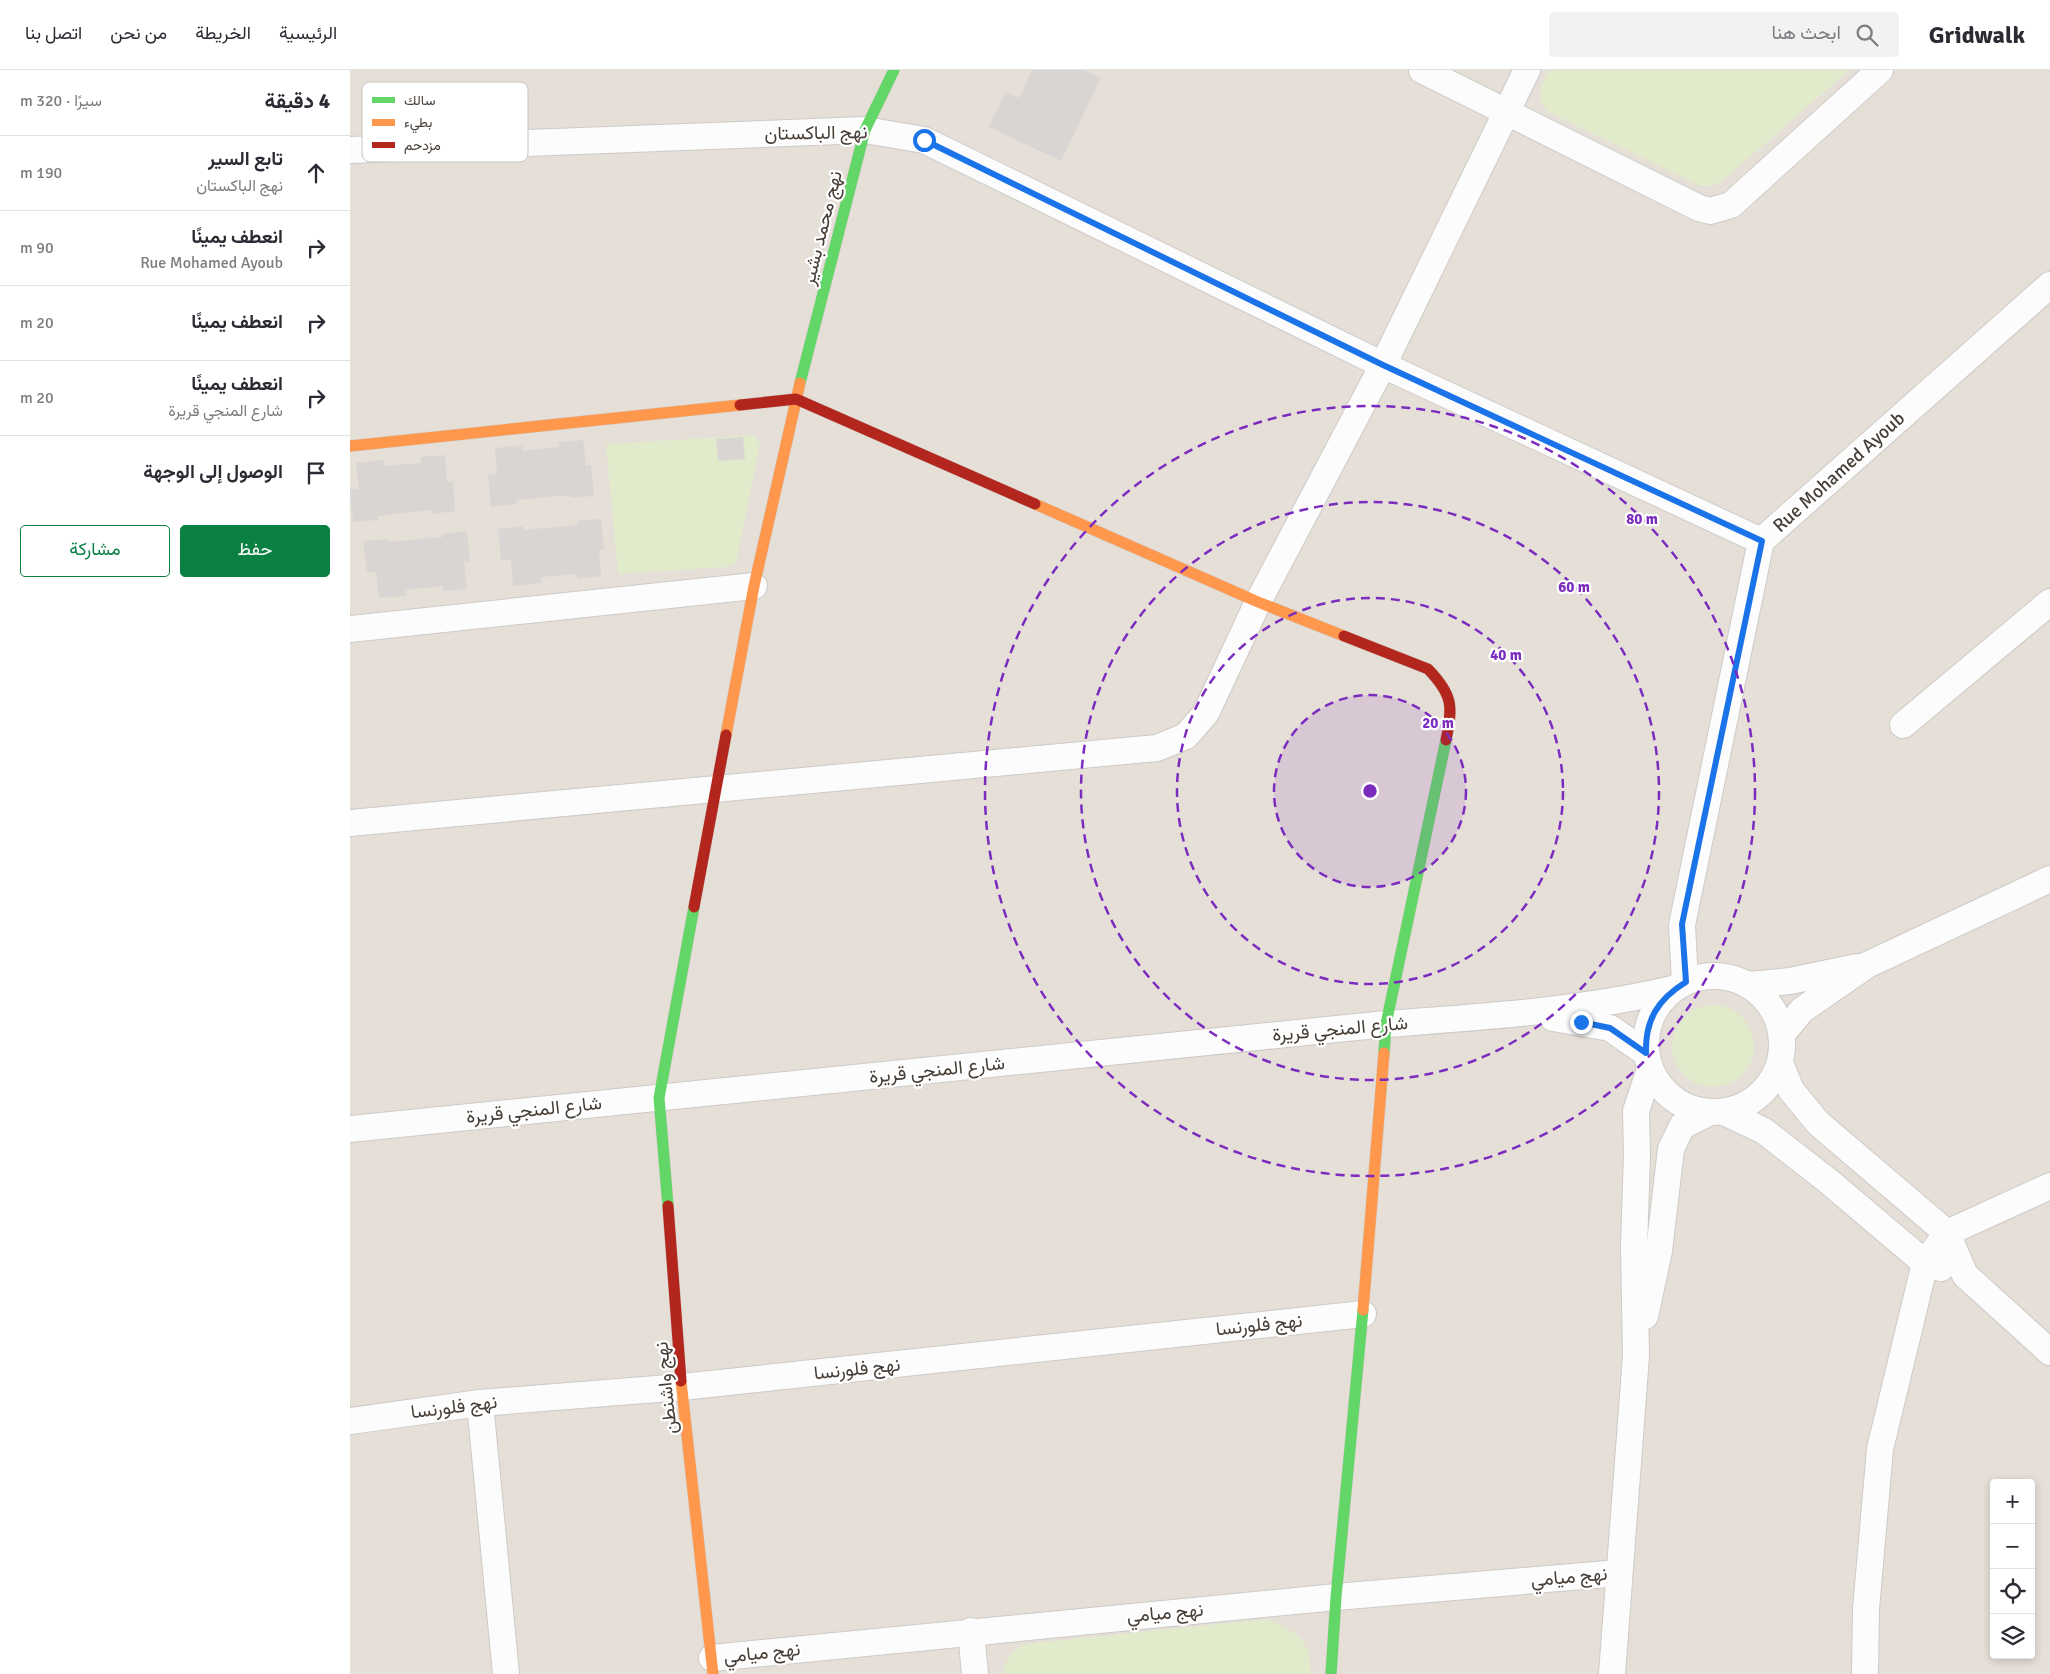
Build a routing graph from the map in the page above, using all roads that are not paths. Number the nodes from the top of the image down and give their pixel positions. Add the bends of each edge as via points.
1 (894, 70) edge
2 (1422, 70) edge
3 (1526, 70) edge
4 (1880, 70) edge
5 (1505, 113) junction
6 (865, 130) junction
7 (528, 143) edge
8 (2050, 285) edge
9 (1383, 365) junction
10 (796, 399) junction
11 (350, 446) edge
12 (1762, 541) junction
13 (754, 586) junction
14 (1258, 602) junction
15 (2050, 602) edge
16 (350, 629) edge
17 (1903, 725) dead end
18 (715, 789) junction
19 (350, 823) edge
20 (2050, 879) edge
21 (1867, 965) junction
22 (1679, 985) junction
23 (1748, 985) junction
24 (1525, 1014) junction
25 (1386, 1024) junction
26 (1782, 1034) junction
27 (1648, 1061) junction
28 (1780, 1063) junction
29 (659, 1098) junction
30 (1716, 1113) junction
31 (350, 1129) edge
32 (2050, 1186) edge
33 (1947, 1233) junction
34 (1925, 1263) junction
35 (1965, 1275) junction
36 (1363, 1314) junction
37 (2050, 1352) edge
38 (1636, 1356) junction
39 (682, 1387) junction
40 (480, 1403) junction
41 (350, 1421) edge
42 (1619, 1573) junction
43 (1336, 1597) junction
44 (971, 1631) junction
45 (713, 1666) edge
46 (506, 1674) edge
47 (975, 1674) edge
48 (1332, 1674) edge
49 (1612, 1674) edge
50 (1864, 1674) edge

1 - 6 street, نهج محمد بشير
2 - 5 street
3 - 5 street
4 - 5 street via 1731,206 1710,211
5 - 9 street
6 - 7 street, نهج الباكستان
6 - 9 street, نهج الباكستان via 924,140
6 - 10 street, نهج محمد بشير
8 - 12 street, Rue Mohamed Ayoub
9 - 12 street, نهج الباكستان
9 - 14 street
10 - 11 street
10 - 13 street, نهج محمد بشير
10 - 14 street
12 - 22 street, Rue Mohamed Ayoub via 1682,924
13 - 16 street
13 - 18 street, نهج محمد بشير
14 - 18 street via 1206,713 1186,736 1157,748
14 - 25 street via 1428,669 1450,697 1452,711
15 - 17 street
18 - 19 street
18 - 29 street, نهج واشنطن
20 - 21 street
21 - 23 street via 1790,981
21 - 26 street via 1802,1010
22 - 23 street via 1706,976 1728,977
22 - 24 street, شارع المنجي قريرة via 1626,1000
22 - 27 street via 1660,1002 1651,1017 1646,1034
23 - 26 street via 1764,997 1776,1014
24 - 25 street, شارع المنجي قريرة
24 - 27 street, شارع المنجي قريرة via 1610,1028
25 - 29 street, شارع المنجي قريرة
25 - 36 street
26 - 28 street
27 - 30 street via 1659,1086 1673,1100 1689,1108
27 - 38 street via 1636,1110
28 - 30 street via 1760,1096 1743,1106
28 - 33 street via 1791,1090 1818,1123
29 - 31 street, شارع المنجي قريرة
29 - 39 street, نهج واشنطن
30 - 34 street via 1764,1131
30 - 38 street via 1682,1126 1671,1149 1659,1251
32 - 33 street
33 - 34 street
33 - 35 street
34 - 35 street
34 - 50 street via 1880,1449 1866,1609
35 - 37 street
36 - 39 street, نهج فلورنسا
36 - 43 street
38 - 42 street
39 - 40 street, نهج فلورنسا
39 - 45 street, نهج واشنطن
40 - 41 street, نهج فلورنسا
40 - 46 street
42 - 43 street, نهج ميامي
42 - 49 street
43 - 44 street, نهج ميامي
43 - 48 street
44 - 45 street, نهج ميامي
44 - 47 street

